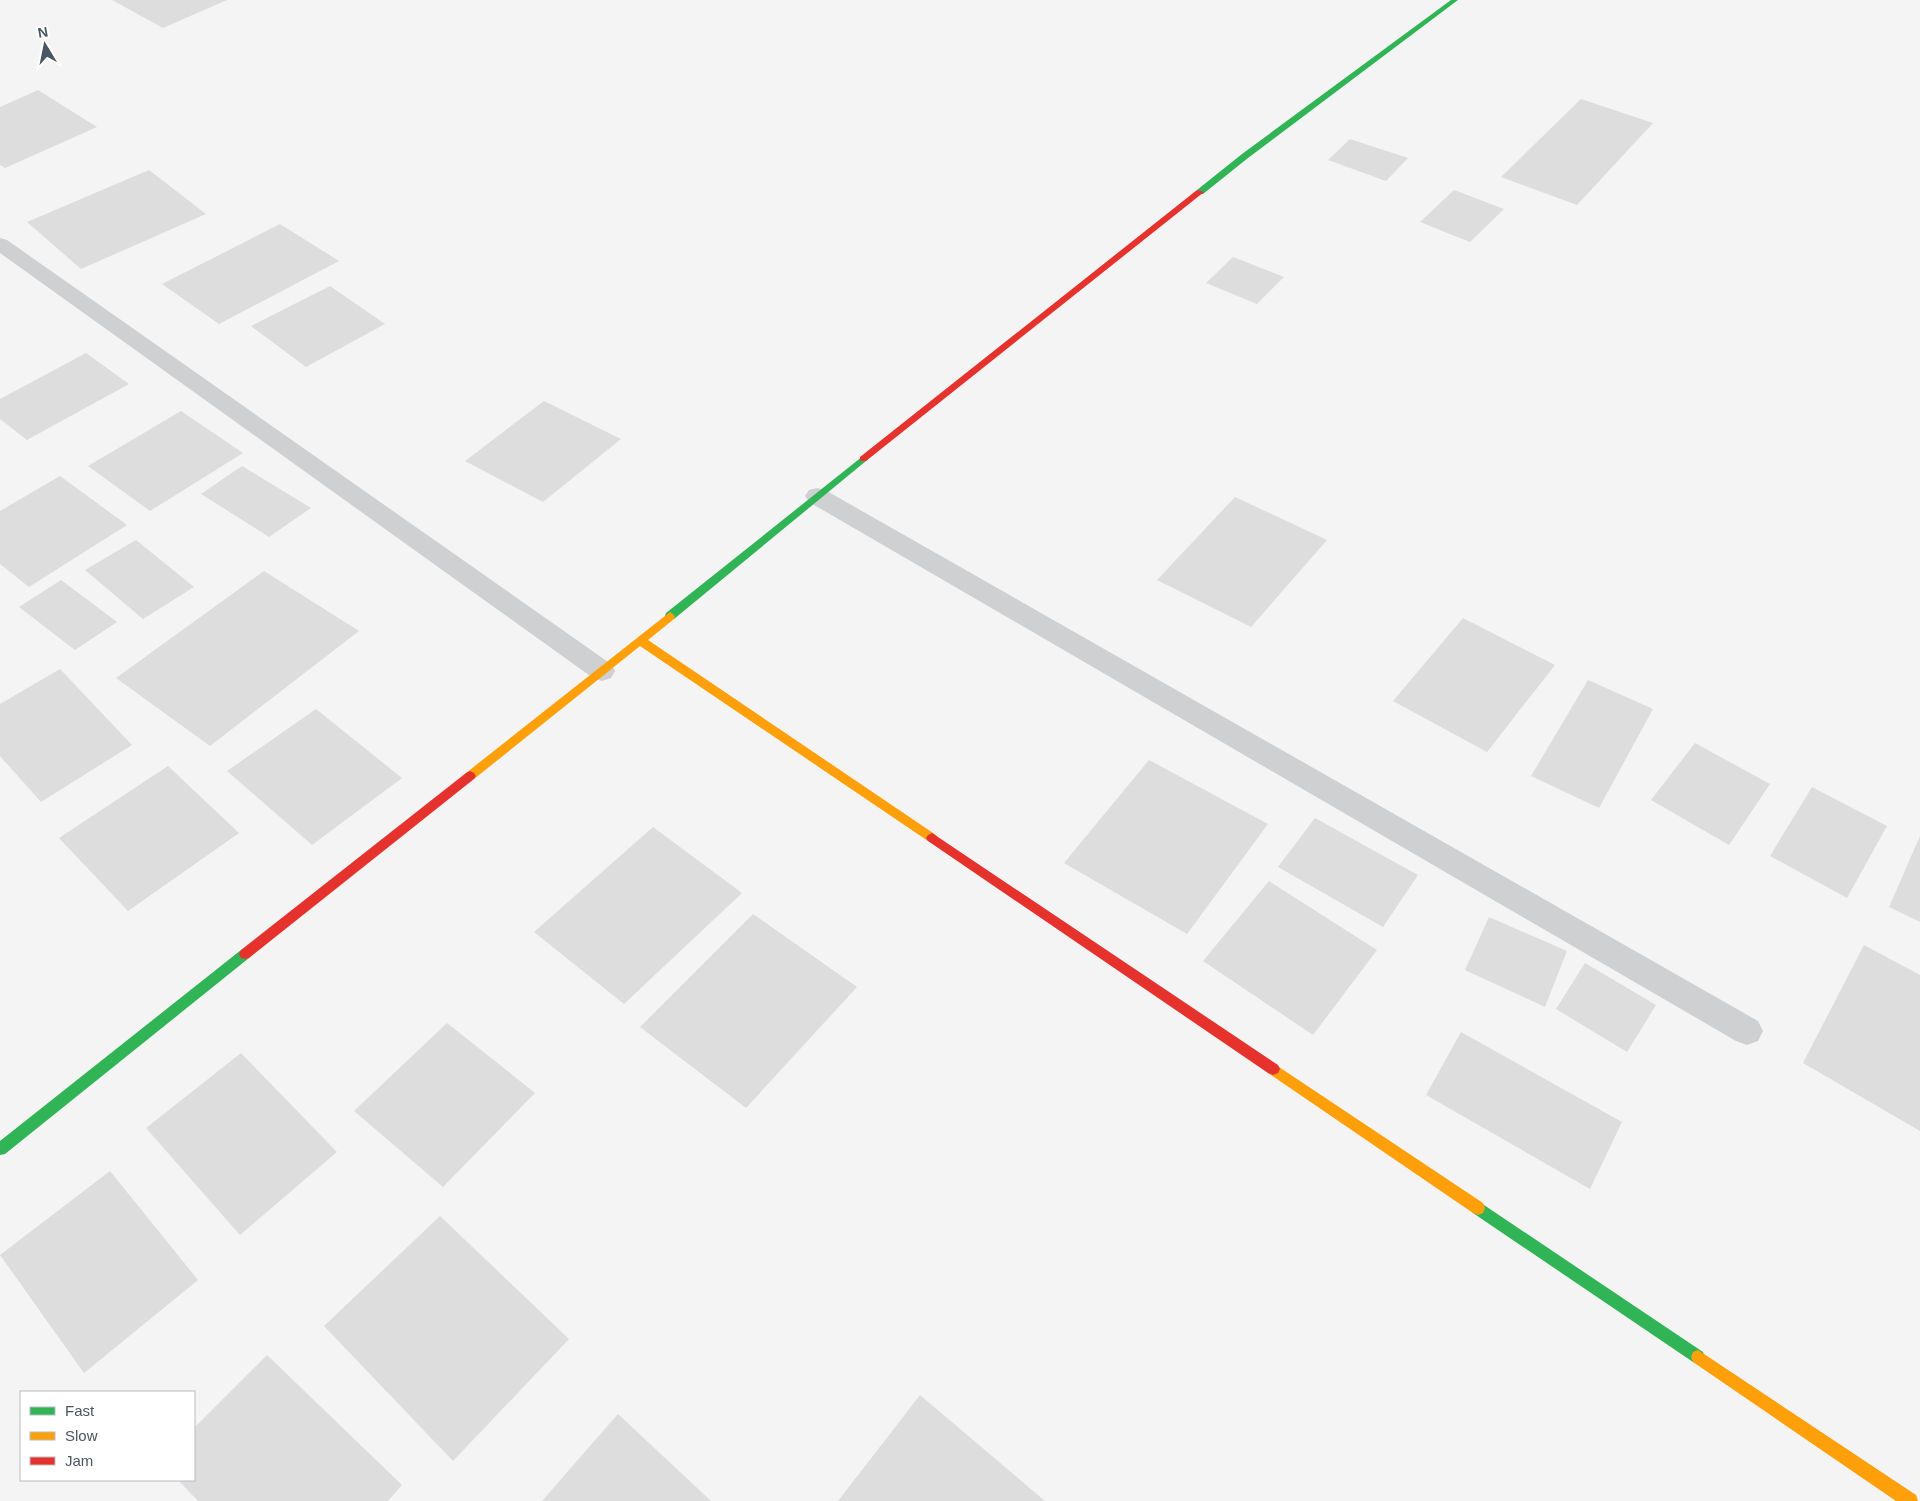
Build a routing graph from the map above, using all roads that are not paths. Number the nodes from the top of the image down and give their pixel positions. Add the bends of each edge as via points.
1 (1455, 0) edge
2 (0, 244) edge
3 (817, 496) junction
4 (640, 640) junction
5 (602, 671) junction
6 (1747, 1031) dead end
7 (0, 1149) edge
8 (1910, 1501) edge

1 - 3 street via 1245,156
2 - 5 street
3 - 4 street
3 - 6 street
4 - 5 street
4 - 8 street
5 - 7 street

